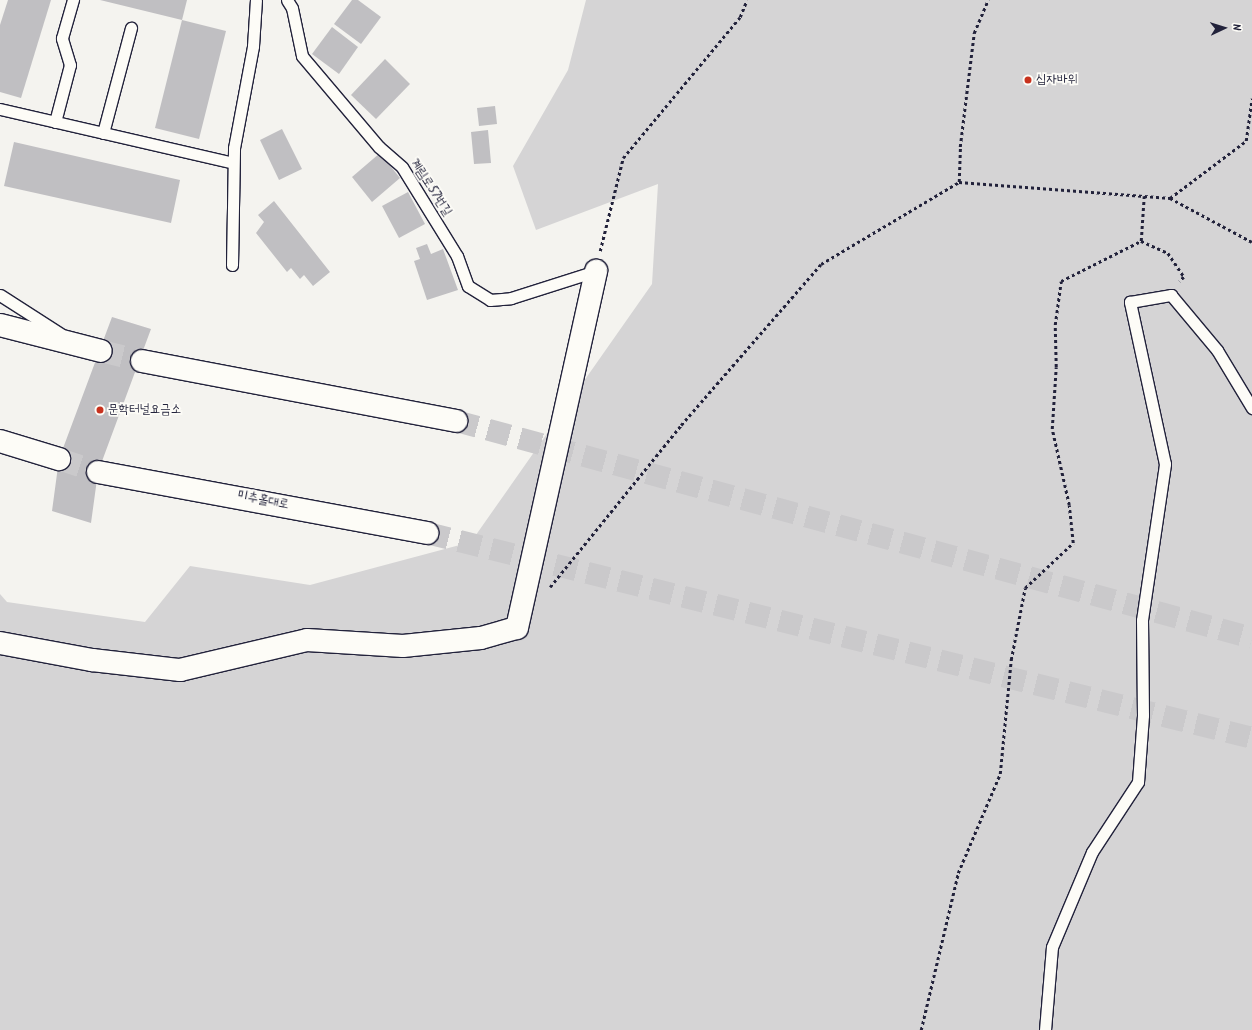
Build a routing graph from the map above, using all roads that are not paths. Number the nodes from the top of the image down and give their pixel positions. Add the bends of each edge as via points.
1 (73, 0) edge
2 (256, 0) edge
3 (287, 0) edge
4 (131, 28) dead end
5 (0, 110) edge
6 (55, 122) junction
7 (103, 133) junction
8 (233, 163) junction
9 (232, 265) dead end
10 (596, 271) joint
11 (0, 295) edge
12 (0, 326) edge
13 (92, 349) joint
14 (142, 361) tunnel mouth
15 (1252, 408) edge
16 (456, 421) tunnel mouth
17 (0, 441) edge
18 (59, 459) tunnel mouth
19 (98, 472) tunnel mouth
20 (427, 533) tunnel mouth
21 (0, 643) edge
22 (1045, 1030) edge

1 - 6 lane via 62,38 70,65
2 - 8 lane via 253,46
3 - 10 lane, 계림로57번길 via 292,8 302,56 379,147 402,167 457,256 468,286 490,300 511,298
4 - 7 lane
5 - 6 lane
6 - 7 lane
7 - 8 lane
8 - 9 lane
10 - 21 street via 516,628 481,638 403,646 307,640 180,670 92,660
11 - 13 lane
12 - 13 street
14 - 16 street
15 - 22 lane via 1218,350 1170,295 1130,302 1165,464 1142,620 1143,714 1138,782 1092,852 1052,948
17 - 18 street
19 - 20 street, 미추홀대로

